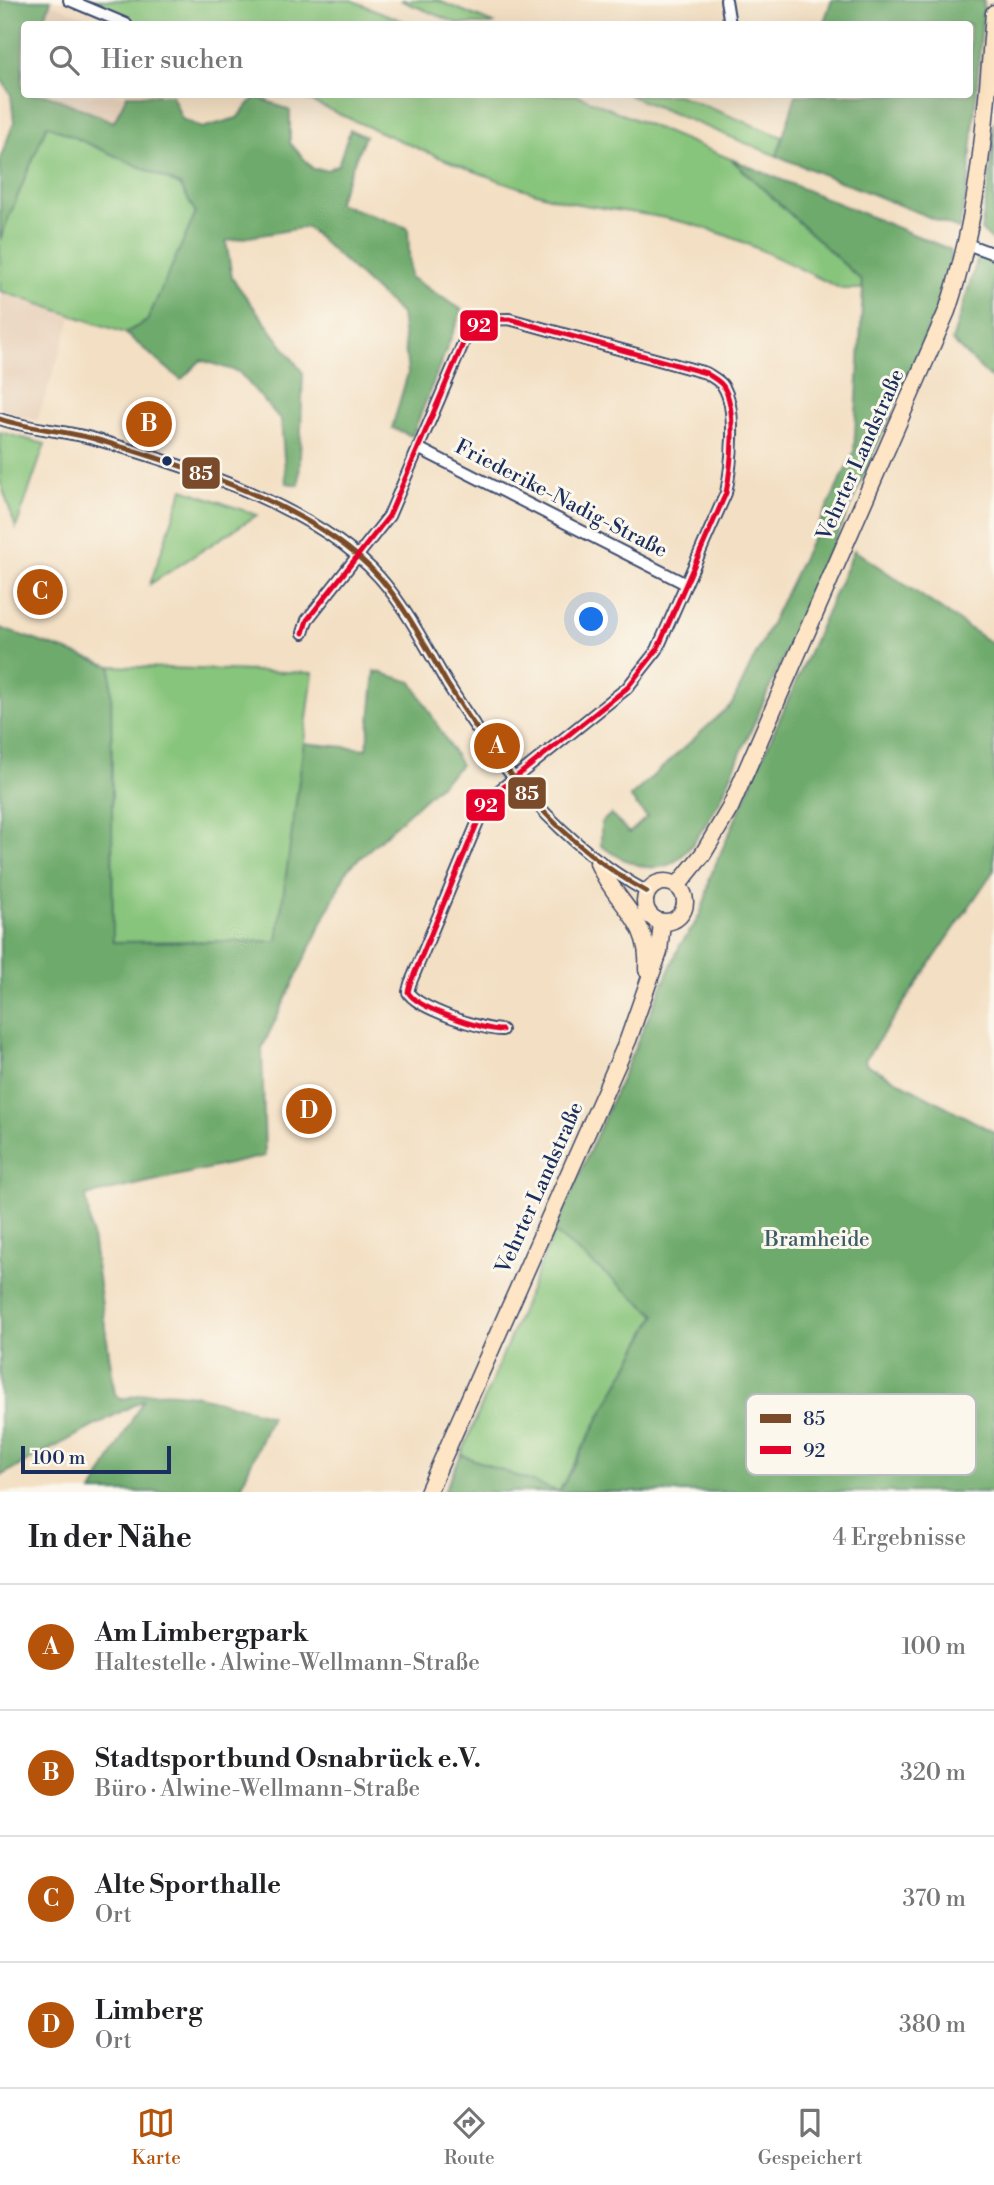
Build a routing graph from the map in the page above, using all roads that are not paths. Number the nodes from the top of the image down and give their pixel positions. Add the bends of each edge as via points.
1 (69, 0) edge
2 (726, 0) edge
3 (994, 13) edge
4 (119, 21) edge
5 (730, 21) edge
6 (967, 244) junction
7 (994, 254) edge
8 (0, 419) edge
9 (418, 448) junction
10 (357, 557) junction
11 (686, 584) junction
12 (303, 633) dead end
13 (512, 779) junction
14 (598, 863) junction
15 (678, 885) junction
16 (647, 892) junction
17 (662, 922) junction
18 (650, 983) junction
19 (502, 1030) dead end
20 (428, 1492) edge

1 - 4 street
2 - 5 street
3 - 6 main road, Vehrter Landstraße via 980,177
6 - 7 street
6 - 15 main road, Vehrter Landstraße via 942,322 742,782 703,854
8 - 10 street via 29,429 97,439 232,486 294,515
9 - 10 street via 389,516
9 - 11 street, Friederike-Nadig-Straße
9 - 11 street via 465,339 475,326 491,319 509,319 706,373 723,384 730,401 730,472 726,493
10 - 12 street via 307,620
10 - 13 street via 399,604
11 - 13 street via 657,650 627,688
13 - 14 street
13 - 19 street via 484,807 408,992 417,1002 486,1030
14 - 16 street
14 - 18 main road via 645,936
15 - 16 main road via 660,882
15 - 17 main road via 685,895 685,907 674,920
16 - 17 main road via 646,909
17 - 18 main road, Vehrter Landstraße
18 - 20 main road, Vehrter Landstraße via 435,1463

